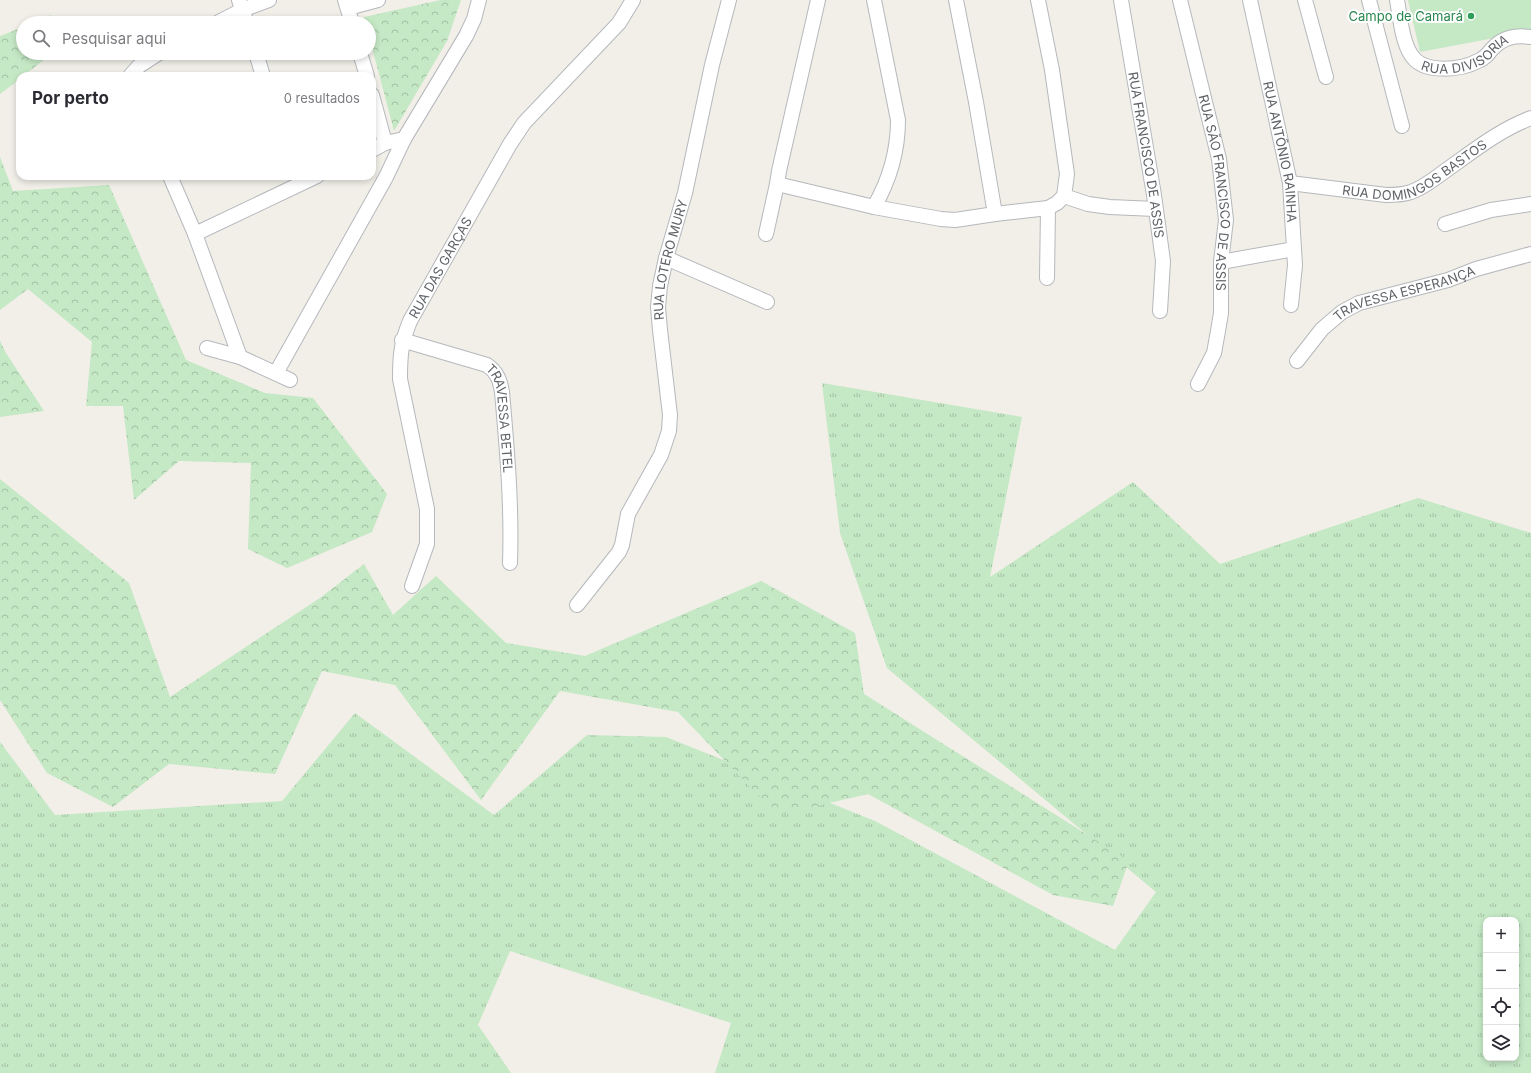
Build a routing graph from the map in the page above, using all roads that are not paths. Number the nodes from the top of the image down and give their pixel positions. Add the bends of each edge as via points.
1 (268, 0) edge
2 (378, 0) edge
3 (479, 0) edge
4 (634, 0) edge
5 (729, 0) edge
6 (818, 0) edge
7 (874, 0) edge
8 (956, 0) edge
9 (1038, 0) edge
10 (1121, 0) edge
11 (1180, 0) edge
12 (1250, 0) edge
13 (1305, 0) edge
14 (1369, 0) edge
15 (1397, 0) edge
16 (346, 4) edge
17 (243, 11) edge
18 (232, 16) edge
19 (350, 16) edge
20 (1531, 37) edge
21 (148, 60) edge
22 (258, 60) edge
23 (362, 60) edge
24 (134, 72) edge
25 (263, 72) edge
26 (366, 72) edge
27 (1326, 77) dead end
28 (376, 110) edge
29 (1531, 118) edge
30 (1402, 126) dead end
31 (404, 139) junction
32 (385, 143) junction
33 (376, 148) edge
34 (172, 180) edge
35 (309, 180) edge
36 (1290, 183) junction
37 (777, 184) junction
38 (1064, 196) junction
39 (1531, 204) edge
40 (874, 207) junction
41 (1048, 208) junction
42 (1531, 208) edge
43 (1155, 209) junction
44 (995, 214) junction
45 (1445, 224) dead end
46 (195, 234) junction
47 (766, 234) dead end
48 (1294, 249) junction
49 (1531, 254) edge
50 (666, 258) junction
51 (1221, 262) junction
52 (1047, 278) dead end
53 (767, 302) dead end
54 (1291, 305) dead end
55 (1160, 311) dead end
56 (402, 340) junction
57 (208, 348) dead end
58 (240, 357) junction
59 (1297, 362) dead end
60 (276, 373) junction
61 (290, 380) dead end
62 (1198, 384) dead end
63 (510, 563) dead end
64 (412, 586) dead end
65 (577, 605) dead end

1 - 17 street
2 - 16 street
3 - 31 street via 474,20 466,36
4 - 56 street, RUA DAS GARÇAS via 609,35 524,124 510,144 414,314
5 - 50 street, RUA LOTERO MURY via 712,65 685,193
6 - 37 street
7 - 40 street via 898,120 896,152
8 - 44 street
9 - 38 street via 1052,70 1067,174
10 - 43 street, RUA FRANCISCO DE ASSIS
11 - 51 street, RUA SÃO FRANCISCO DE ASSIS via 1224,189 1226,220
12 - 36 street, RUA ANTÔNIO RAINHA
13 - 27 street
14 - 30 street
15 - 20 street, RUA DIVISORIA via 1407,48 1420,64 1443,69 1468,65 1486,56 1501,41 1510,37
16 - 19 street
17 - 18 street
21 - 24 street
22 - 25 street
23 - 26 street
28 - 32 street
29 - 36 street, RUA DOMINGOS BASTOS via 1493,137 1411,192 1386,195
31 - 32 street
31 - 60 street via 386,177
32 - 33 street
34 - 46 street
35 - 46 street
36 - 48 street, RUA ANTÔNIO RAINHA
37 - 40 street
37 - 47 street
38 - 41 street
38 - 43 street via 1088,204
39 - 42 street
39 - 45 street via 1491,210
40 - 44 street via 955,220
41 - 44 street
41 - 52 street
43 - 55 street, RUA FRANCISCO DE ASSIS via 1163,261
46 - 58 street
48 - 51 street
48 - 54 street, RUA ANTÔNIO RAINHA
49 - 59 street, TRAVESSA ESPERANÇA via 1476,269 1448,280 1359,303 1342,312 1322,329
50 - 53 street
50 - 65 street, RUA LOTERO MURY via 658,307 670,415 669,431 661,455 628,514 619,552
51 - 62 street, RUA SÃO FRANCISCO DE ASSIS via 1221,313 1214,353
56 - 63 street, TRAVESSA BETEL via 487,365 494,370 500,381 510,477
56 - 64 street, RUA DAS GARÇAS via 400,379 427,509 427,544
57 - 58 street
58 - 60 street
60 - 61 street

